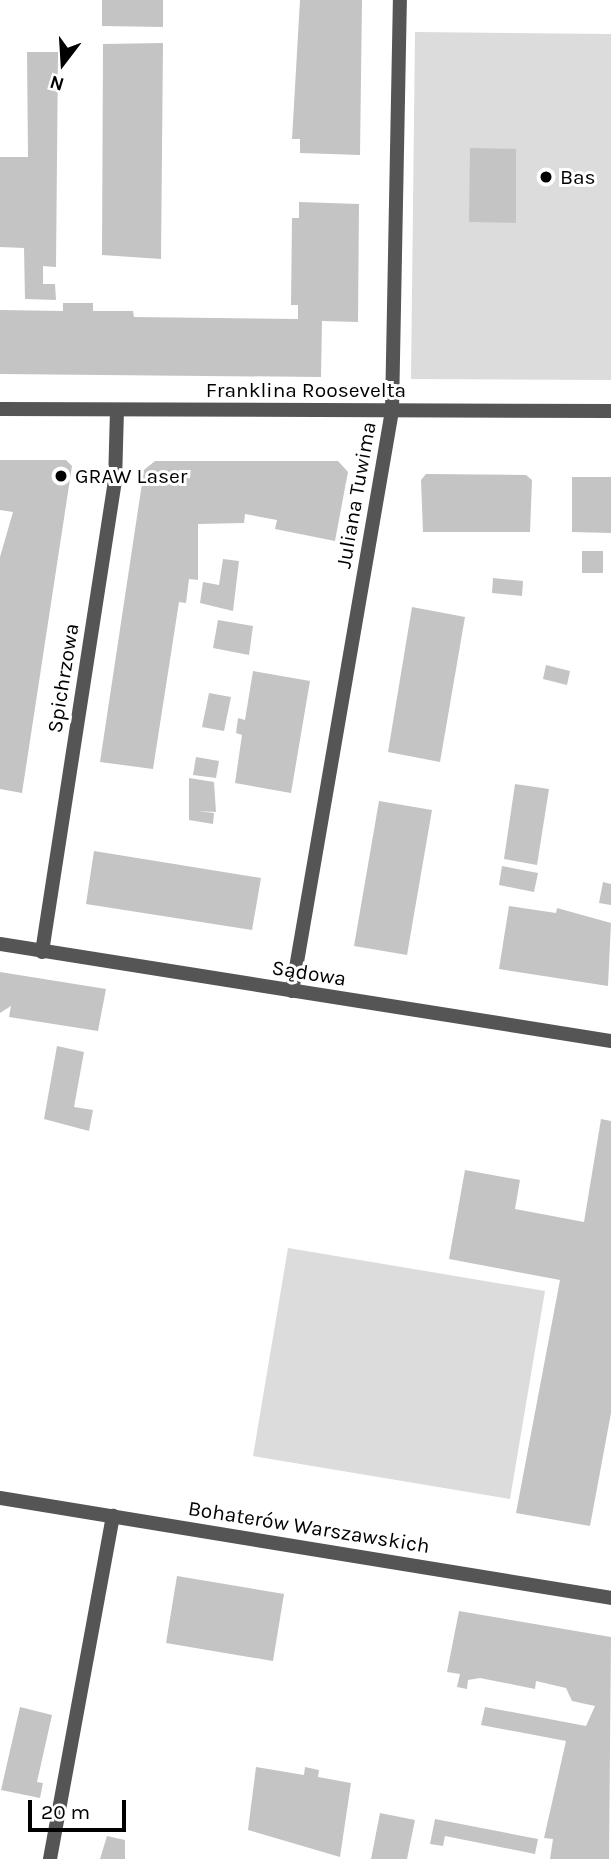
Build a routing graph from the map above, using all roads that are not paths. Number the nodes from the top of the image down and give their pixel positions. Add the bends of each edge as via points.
1 (400, 0) edge
2 (0, 409) edge
3 (117, 410) junction
4 (393, 411) junction
5 (611, 411) edge
6 (0, 944) edge
7 (42, 951) junction
8 (292, 991) junction
9 (611, 1041) edge
10 (0, 1497) edge
11 (113, 1516) junction
12 (611, 1598) edge
13 (50, 1859) edge

1 - 4 street, Juliana Tuwima
2 - 3 street, Franklina Roosevelta
3 - 4 street, Franklina Roosevelta
3 - 7 street, Spichrzowa via 115,482
4 - 5 street, Franklina Roosevelta
4 - 8 street, Juliana Tuwima
6 - 7 street, Sądowa
7 - 8 street, Sądowa
8 - 9 street, Sądowa
10 - 11 street, Bohaterów Warszawskich
11 - 12 street, Bohaterów Warszawskich
11 - 13 street

